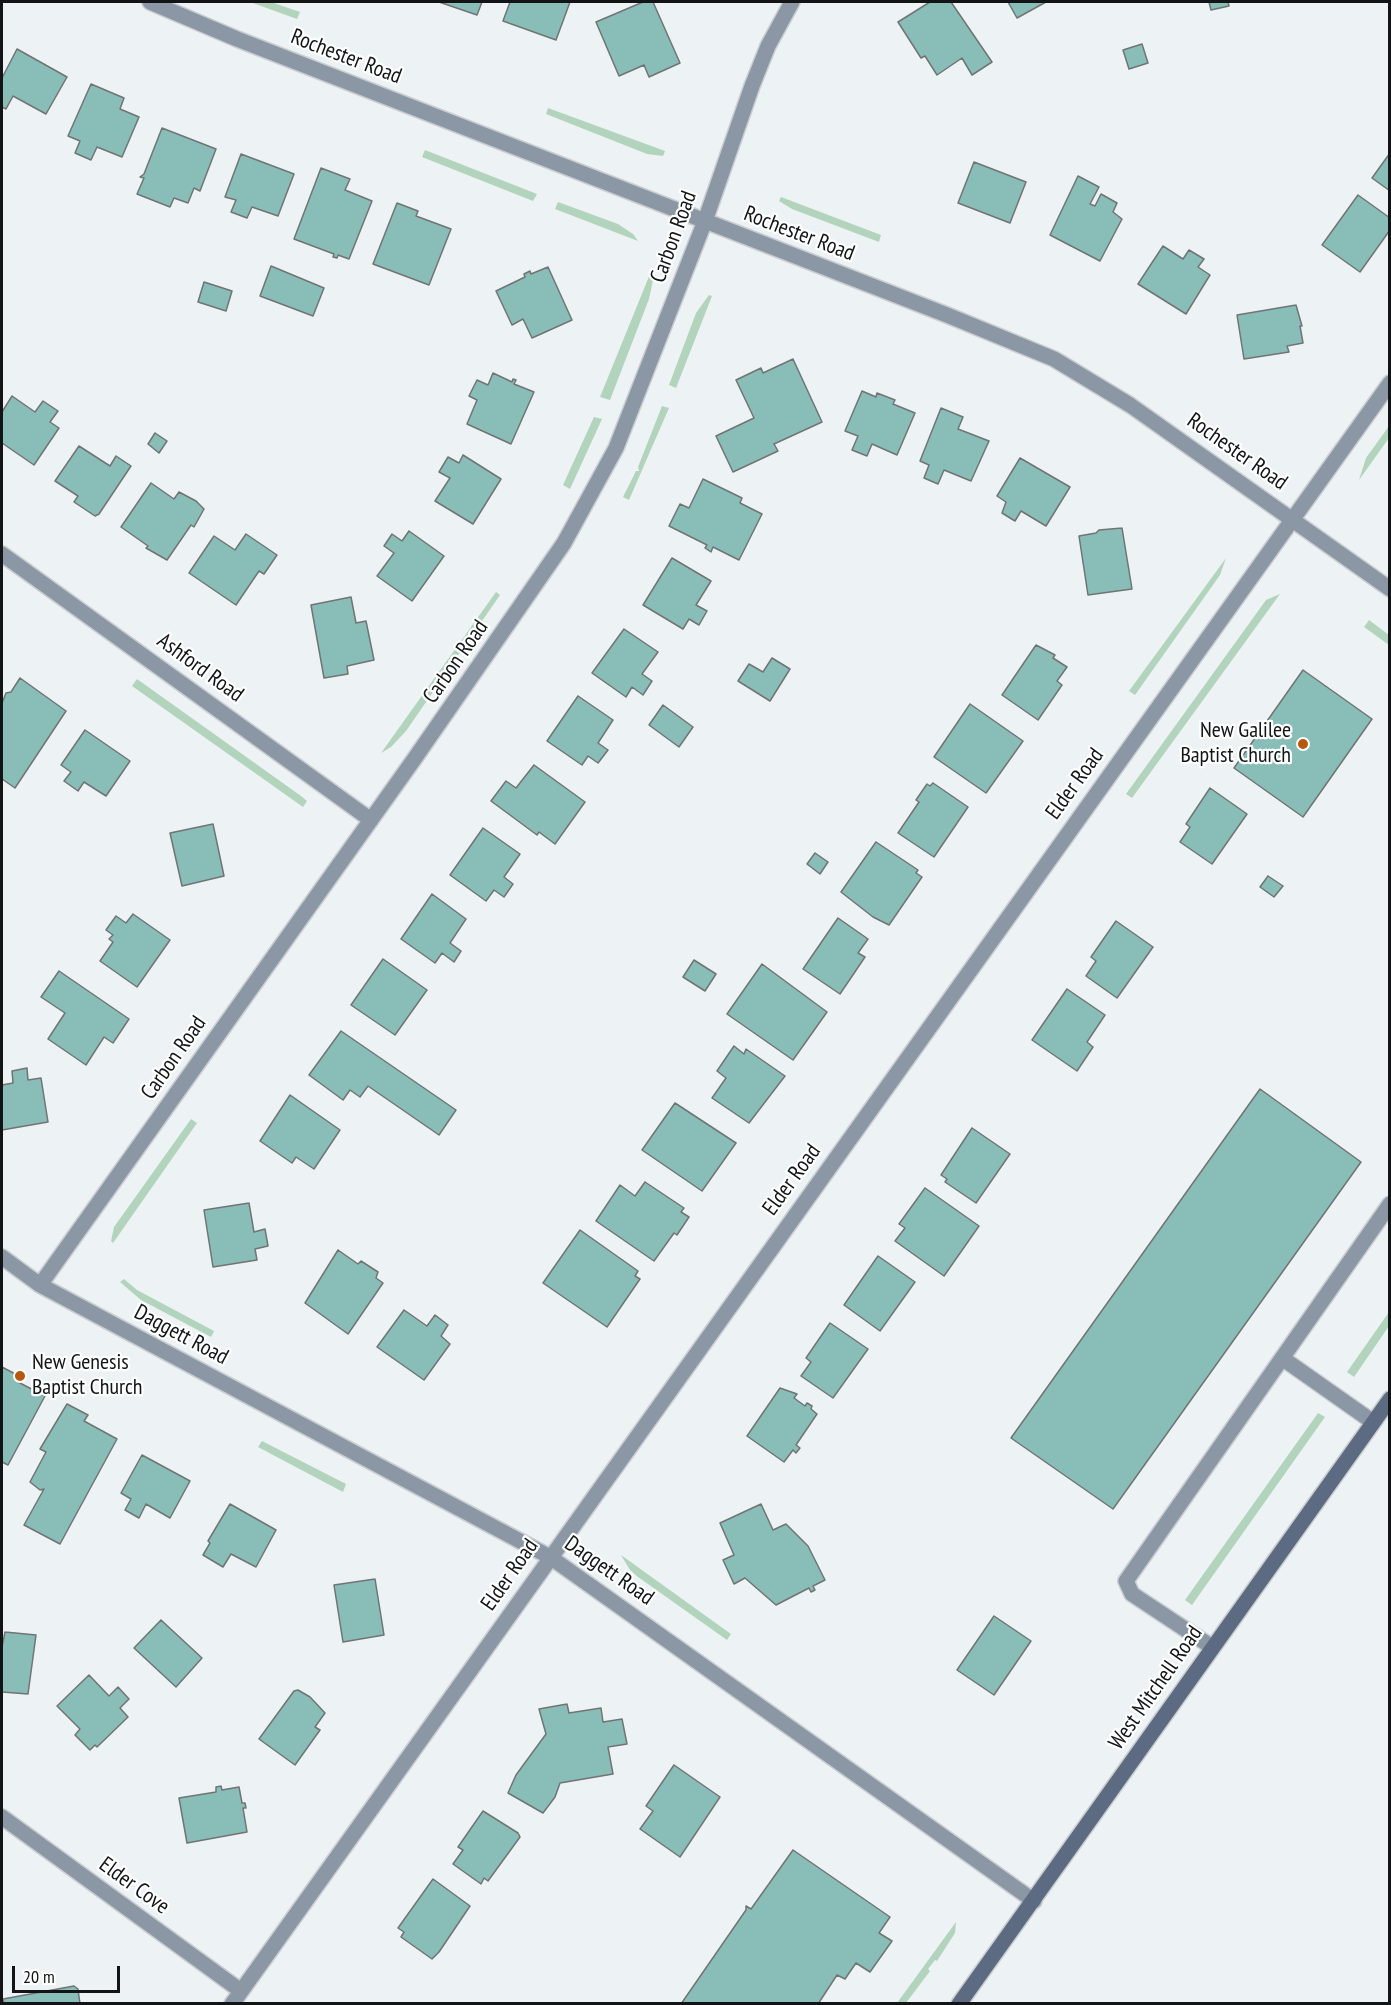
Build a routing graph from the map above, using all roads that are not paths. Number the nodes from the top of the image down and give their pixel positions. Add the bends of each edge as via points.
1 (150, 2) edge
2 (792, 2) edge
3 (705, 221) junction
4 (1389, 383) edge
5 (1292, 519) junction
6 (2, 554) edge
7 (1389, 589) edge
8 (371, 820) junction
9 (1389, 1204) edge
10 (2, 1257) edge
11 (40, 1285) junction
12 (1282, 1358) junction
13 (1389, 1399) edge
14 (1373, 1422) junction
15 (550, 1557) junction
16 (1212, 1647) junction
17 (2, 1817) edge
18 (1034, 1901) junction
19 (236, 1997) edge
20 (959, 2004) edge

1 - 3 street, Rochester Road
2 - 3 street, Carbon Road via 752,86
3 - 5 street, Rochester Road via 1066,365
3 - 8 street, Carbon Road via 616,448 588,502 526,600
4 - 5 street, Elder Road
5 - 7 street, Rochester Road
5 - 15 street, Elder Road
6 - 8 street, Ashford Road
8 - 11 street, Carbon Road
9 - 12 street
10 - 11 street, Daggett Road
11 - 15 street, Daggett Road
12 - 14 street
12 - 16 street via 1126,1581 1132,1594
13 - 14 main road, West Mitchell Road
14 - 16 main road, West Mitchell Road
15 - 18 street, Daggett Road
15 - 19 street, Elder Road
16 - 18 main road, West Mitchell Road
17 - 19 street, Elder Cove
18 - 20 main road, West Mitchell Road

